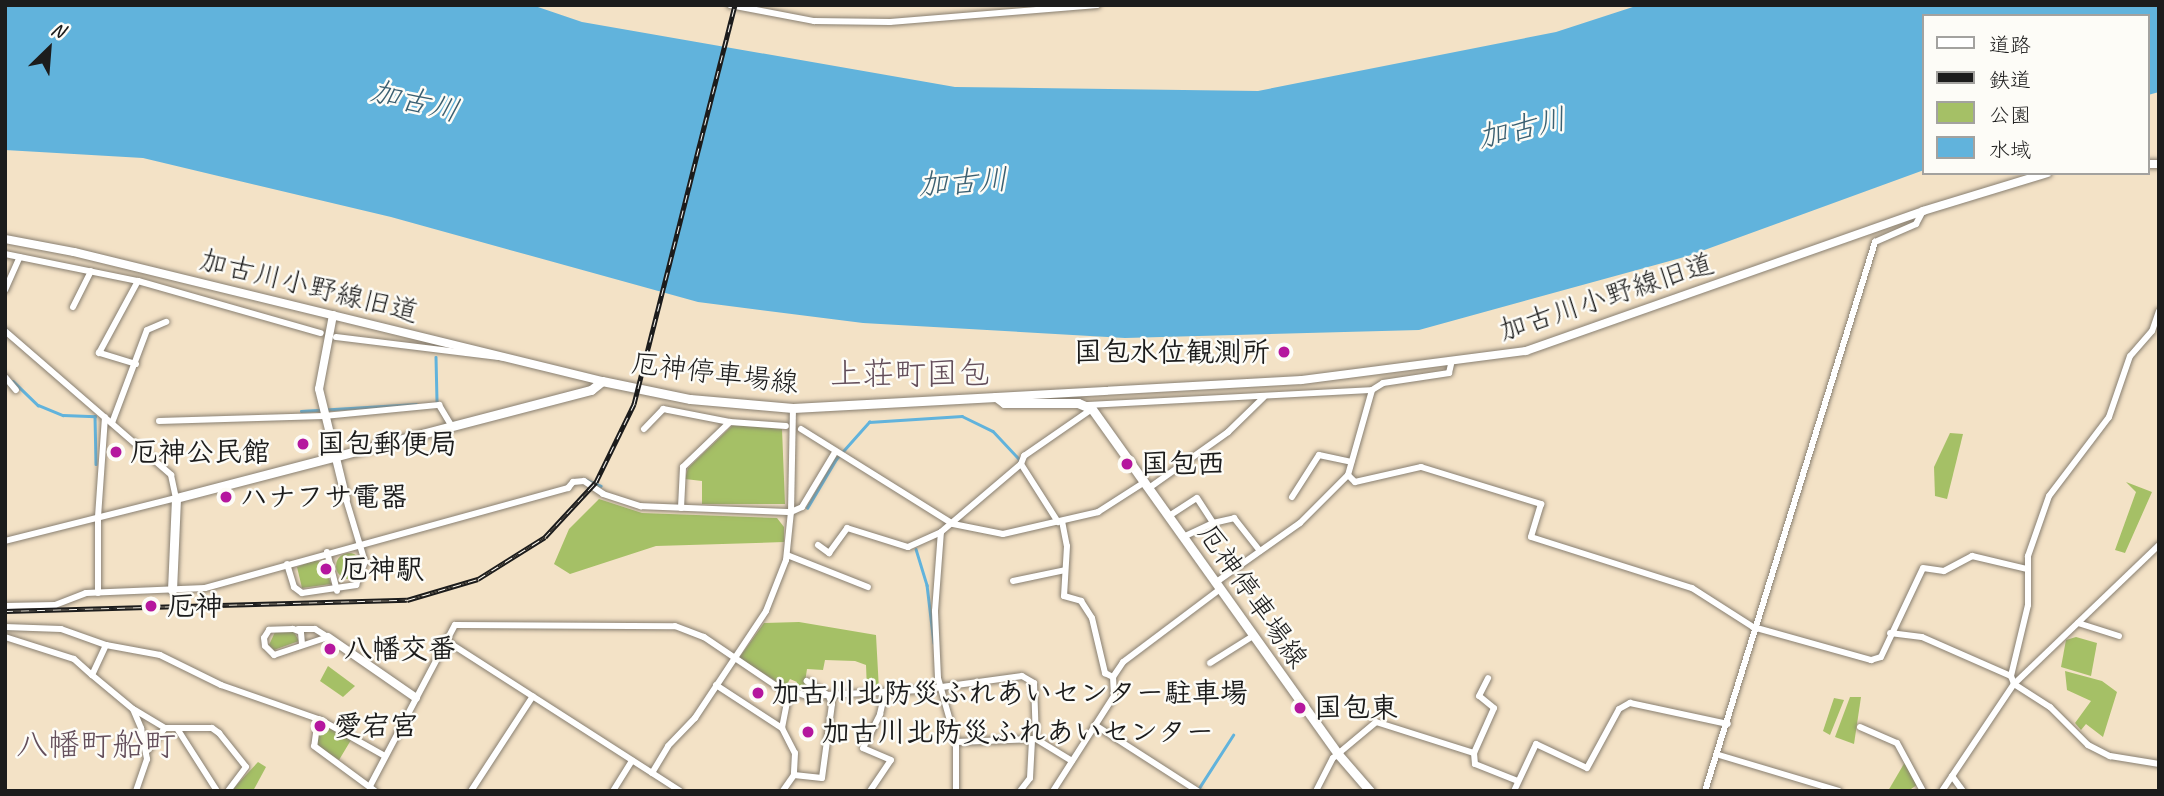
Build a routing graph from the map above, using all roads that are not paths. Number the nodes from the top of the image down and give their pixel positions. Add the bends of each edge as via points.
1 (730, 5) edge
2 (971, 5) edge
3 (1097, 5) edge
4 (972, 14) junction
5 (2040, 175) edge
6 (1923, 211) junction
7 (5, 239) edge
8 (5, 254) edge
9 (20, 257) junction
10 (91, 271) junction
11 (138, 281) junction
12 (5, 290) edge
13 (73, 307) dead end
14 (2159, 311) edge
15 (333, 315) junction
16 (166, 322) dead end
17 (5, 331) edge
18 (321, 332) dead end
19 (2155, 332) edge
20 (337, 337) dead end
21 (509, 358) junction
22 (136, 364) junction
23 (1451, 364) junction
24 (5, 377) edge
25 (602, 381) junction
26 (16, 390) dead end
27 (1372, 390) junction
28 (996, 397) junction
29 (1264, 397) junction
30 (1089, 407) junction
31 (793, 408) junction
32 (324, 416) junction
33 (105, 418) junction
34 (159, 421) dead end
35 (730, 422) junction
36 (112, 423) junction
37 (451, 425) junction
38 (786, 426) dead end
39 (644, 429) dead end
40 (801, 429) dead end
41 (834, 454) junction
42 (334, 456) junction
43 (1351, 462) junction
44 (1021, 464) junction
45 (1348, 475) junction
46 (1147, 485) junction
47 (1292, 497) dead end
48 (176, 498) junction
49 (346, 499) joint
50 (681, 508) junction
51 (791, 512) junction
52 (1169, 516) junction
53 (98, 517) junction
54 (1060, 522) junction
55 (1213, 523) junction
56 (953, 524) junction
57 (941, 531) junction
58 (1183, 537) junction
59 (5, 541) edge
60 (359, 543) junction
61 (817, 545) dead end
62 (2159, 545) edge
63 (1260, 551) junction
64 (327, 552) junction
65 (787, 555) junction
66 (288, 564) junction
67 (2027, 569) junction
68 (1065, 570) junction
69 (1013, 581) dead end
70 (1217, 586) junction
71 (868, 587) dead end
72 (172, 590) junction
73 (337, 591) junction
74 (98, 593) junction
75 (5, 606) edge
76 (2078, 622) junction
77 (5, 627) edge
78 (28, 627) junction
79 (293, 629) junction
80 (1759, 629) junction
81 (1890, 633) junction
82 (1253, 636) junction
83 (2119, 636) dead end
84 (5, 637) edge
85 (328, 637) junction
86 (445, 640) junction
87 (26, 644) junction
88 (302, 644) junction
89 (106, 645) junction
90 (733, 657) junction
91 (1210, 663) dead end
92 (92, 675) junction
93 (2011, 676) junction
94 (1113, 677) junction
95 (1488, 678) dead end
96 (807, 681) dead end
97 (2014, 684) junction
98 (716, 685) junction
99 (938, 686) junction
100 (789, 691) junction
101 (885, 692) junction
102 (533, 696) junction
103 (829, 696) junction
104 (416, 698) junction
105 (133, 709) junction
106 (318, 719) junction
107 (1728, 724) junction
108 (1095, 725) junction
109 (165, 727) junction
110 (1860, 727) dead end
111 (782, 728) junction
112 (178, 730) junction
113 (1034, 739) junction
114 (956, 742) junction
115 (148, 751) junction
116 (1475, 753) junction
117 (1338, 754) junction
118 (383, 755) junction
119 (1719, 755) junction
120 (632, 760) junction
121 (1072, 761) junction
122 (2159, 764) edge
123 (652, 773) junction
124 (794, 775) junction
125 (1952, 776) junction
126 (1518, 781) junction
127 (373, 788) edge
128 (136, 791) edge
129 (217, 791) edge
130 (228, 791) edge
131 (471, 791) edge
132 (613, 791) edge
133 (680, 791) edge
134 (783, 791) edge
135 (870, 791) edge
136 (956, 791) edge
137 (1020, 791) edge
138 (1053, 791) edge
139 (1198, 791) edge
140 (1316, 791) edge
141 (1370, 791) edge
142 (1514, 791) edge
143 (1705, 791) edge
144 (1839, 791) edge
145 (1923, 791) edge
146 (1942, 791) edge
147 (1964, 791) edge

1 - 4 street via 814,21 890,22
2 - 4 street
3 - 4 street
5 - 6 street, 加古川小野線旧道
6 - 23 street, 加古川小野線旧道 via 1606,326 1526,351
6 - 80 street via 1916,223 1875,242
7 - 15 street, 加古川小野線旧道
8 - 9 street
9 - 10 street
9 - 12 street
10 - 11 street
10 - 13 street
11 - 18 street
11 - 22 street via 99,353
14 - 19 street
15 - 21 street, 加古川小野線旧道
15 - 32 street via 319,375
16 - 22 street via 147,330
17 - 33 street
19 - 67 street via 2130,356 2109,417 2049,496
20 - 21 street via 503,361
21 - 25 street, 加古川小野線旧道
22 - 36 street
23 - 27 street via 1449,373 1382,383
23 - 28 street, 加古川小野線旧道 via 1302,380
24 - 26 street
25 - 31 main road, 厄神停車場線 via 690,398
25 - 37 main road, 厄神停車場線 via 591,390
27 - 29 street
27 - 43 street
28 - 30 main road, 厄神停車場線 via 1004,403
28 - 31 main road, 厄神停車場線
29 - 30 street via 1259,393
29 - 46 street via 1228,432
30 - 44 street via 1024,456
30 - 46 main road, 厄神停車場線
31 - 51 street
32 - 34 street
32 - 37 street via 439,405
32 - 42 street
33 - 36 street
33 - 53 street
35 - 38 street
35 - 39 street via 663,409
35 - 50 street via 683,467
36 - 48 street via 171,475
37 - 42 main road, 厄神停車場線
40 - 41 street
41 - 51 street via 802,507
41 - 56 street
42 - 48 main road, 厄神停車場線
42 - 49 street
43 - 45 street
43 - 47 street via 1320,455
44 - 54 street
44 - 56 street
45 - 63 street via 1300,523
45 - 80 street via 1355,482 1421,467 1541,504 1531,537 1692,587
46 - 52 main road, 厄神停車場線
46 - 54 street via 1109,508
48 - 53 street
48 - 72 main road
49 - 60 street
50 - 51 street
50 - 60 street via 641,506 603,494 584,481 573,482 568,488
51 - 65 street
52 - 55 street via 1197,498
52 - 58 main road, 厄神停車場線
53 - 59 street
53 - 74 street
54 - 56 street via 1003,534
54 - 68 street
55 - 58 street
55 - 63 street via 1234,518
56 - 57 street
57 - 61 street via 908,547 847,528 829,553
57 - 99 street via 935,611
58 - 70 main road, 厄神停車場線
60 - 64 street
60 - 73 street via 365,562 363,575 356,585
62 - 76 street
63 - 70 street
64 - 66 street
64 - 73 street
65 - 71 street
65 - 90 street via 766,611
66 - 72 street via 205,588
66 - 73 street via 298,591
67 - 81 street via 1972,556 1941,572 1923,568
67 - 93 street via 2028,605
68 - 69 street
68 - 94 street via 1064,596 1081,601 1093,618 1105,673
70 - 82 main road, 厄神停車場線
70 - 94 street via 1123,662
72 - 74 street
74 - 75 street via 55,605
76 - 83 street
76 - 97 street
77 - 78 street
78 - 87 street
78 - 89 street via 68,630
79 - 85 street via 315,629
79 - 88 street via 301,632
79 - 88 street via 269,630 265,646 280,654
80 - 81 street via 1871,660 1881,657
80 - 107 street
81 - 93 street via 1922,637
82 - 91 street
82 - 117 main road, 厄神停車場線
84 - 87 street
85 - 88 street
85 - 104 street
86 - 90 street via 454,625 656,625 691,631
86 - 102 street
86 - 104 street
87 - 92 street via 74,659
89 - 92 street
89 - 106 street via 160,655 221,685
90 - 98 street
90 - 100 street
92 - 105 street
93 - 97 street
94 - 108 street via 1114,696
95 - 116 street via 1479,696 1494,708
96 - 103 street
97 - 122 street via 2050,707 2098,751
97 - 125 street
98 - 111 street
98 - 123 street
99 - 101 street
99 - 113 street via 1021,676 1034,683
99 - 114 street
100 - 103 street
100 - 111 street
101 - 103 street
101 - 135 street via 880,715 863,748 891,760
102 - 120 street
102 - 131 street
103 - 124 street via 822,778
104 - 118 street
105 - 109 street
105 - 115 street
106 - 118 street
106 - 127 street via 314,746
107 - 119 street
107 - 126 street via 1630,703 1619,709 1587,768 1536,744
108 - 121 street
108 - 139 street
109 - 112 street
109 - 115 street
110 - 145 street via 1897,743
111 - 124 street via 795,752
112 - 129 street
112 - 130 street via 212,728 229,743 246,766
113 - 114 street
113 - 121 street
113 - 137 street via 1030,778
114 - 136 street
115 - 128 street
116 - 117 street via 1376,722
116 - 126 street via 1475,764
117 - 140 street via 1326,766
117 - 141 main road, 厄神停車場線
118 - 127 street
119 - 143 street
119 - 144 street
120 - 123 street
120 - 132 street
121 - 138 street
123 - 133 street
124 - 134 street
125 - 146 street
125 - 147 street
126 - 142 street

